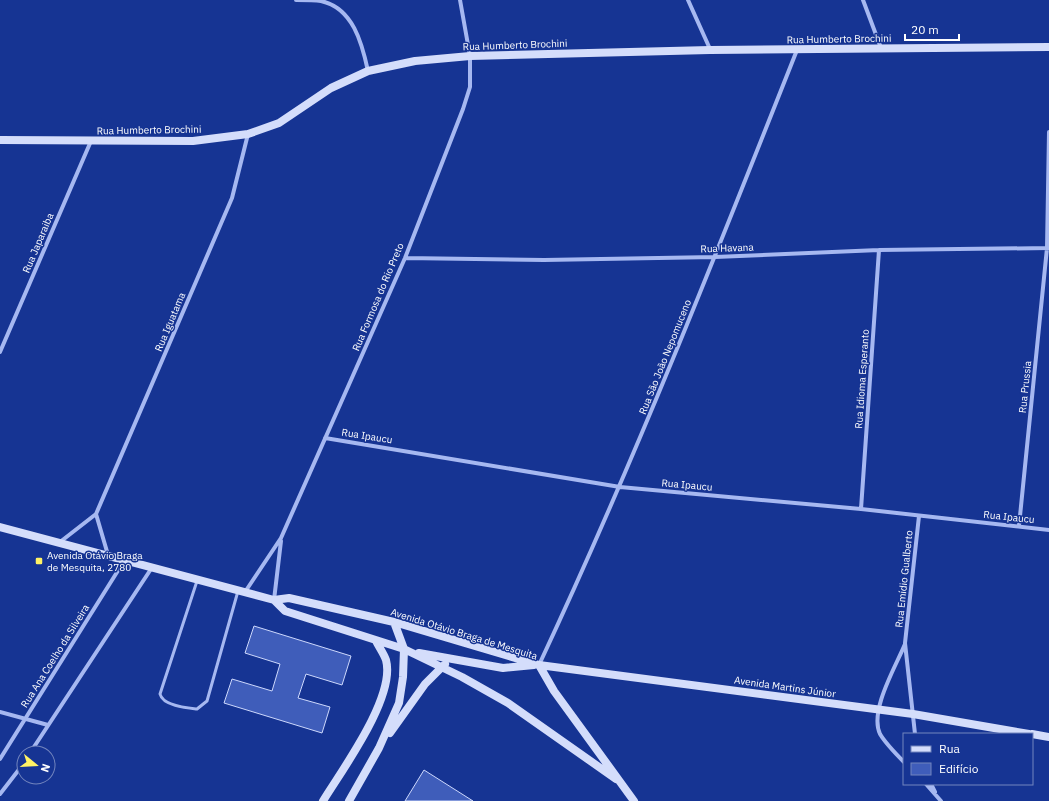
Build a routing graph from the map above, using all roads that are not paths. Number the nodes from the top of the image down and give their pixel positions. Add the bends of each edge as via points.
1 (296, 0) edge
2 (460, 0) edge
3 (688, 0) edge
4 (863, 0) edge
5 (1049, 47) edge
6 (881, 48) junction
7 (710, 50) junction
8 (797, 50) junction
9 (470, 56) junction
10 (368, 71) junction
11 (1049, 132) edge
12 (248, 134) junction
13 (0, 140) edge
14 (91, 140) junction
15 (1048, 248) edge
16 (879, 250) junction
17 (715, 257) junction
18 (405, 258) junction
19 (0, 352) edge
20 (325, 438) junction
21 (620, 487) junction
22 (861, 509) junction
23 (96, 514) junction
24 (919, 516) junction
25 (1019, 526) junction
26 (0, 527) edge
27 (1049, 530) edge
28 (281, 538) junction
29 (59, 543) junction
30 (108, 557) junction
31 (124, 561) junction
32 (151, 569) junction
33 (197, 581) junction
34 (241, 592) junction
35 (274, 600) junction
36 (394, 622) junction
37 (376, 641) junction
38 (905, 644) junction
39 (404, 650) junction
40 (451, 660) junction
41 (538, 665) junction
42 (442, 667) junction
43 (878, 710) junction
44 (0, 712) edge
45 (913, 714) junction
46 (26, 718) junction
47 (48, 726) junction
48 (915, 733) edge
49 (1025, 733) edge
50 (1033, 734) edge
51 (1049, 737) edge
52 (35, 745) edge
53 (379, 748) junction
54 (0, 759) edge
55 (903, 761) edge
56 (16, 773) edge
57 (616, 779) junction
58 (927, 785) edge
59 (932, 785) edge
60 (0, 794) edge
61 (936, 794) junction
62 (322, 801) edge
63 (348, 801) edge
64 (634, 801) edge
65 (941, 801) edge

1 - 10 street via 321,1 341,10 353,23 363,48
2 - 9 street, Rua Formosa do Rio Preto
3 - 7 street
4 - 6 street
5 - 6 street, Rua Humberto Brochini
6 - 8 street, Rua Humberto Brochini
7 - 8 street, Rua Humberto Brochini
7 - 9 street, Rua Humberto Brochini
8 - 17 street, Rua São João Nepomuceno
9 - 10 street, Rua Humberto Brochini via 415,61
9 - 18 street, Rua Formosa do Rio Preto via 470,87
10 - 12 street, Rua Humberto Brochini via 331,88 279,123
11 - 15 street, Rua Prussia
12 - 14 street, Rua Humberto Brochini via 193,141
12 - 23 street, Rua Iguatama via 232,198
13 - 14 street, Rua Humberto Brochini
14 - 19 street, Rua Japaraiba
15 - 16 street, Rua Havana
15 - 25 street, Rua Prussia
16 - 17 street, Rua Havana
16 - 22 street, Rua Idioma Esperanto
17 - 18 street, Rua Havana via 544,260
17 - 21 street, Rua São João Nepomuceno
18 - 20 street, Rua Formosa do Rio Preto
20 - 21 street, Rua Ipaucu
20 - 28 street, Rua Formosa do Rio Preto
21 - 22 street, Rua Ipaucu
21 - 41 street, Rua São João Nepomuceno
22 - 24 street, Rua Ipaucu
23 - 29 street, Rua Iguatama
23 - 30 street
24 - 25 street, Rua Ipaucu
24 - 38 street, Rua Emídio Gualberto
25 - 27 street, Rua Ipaucu
26 - 29 street, Avenida Otávio Braga de Mesquita
28 - 34 street, Rua Formosa do Rio Preto
28 - 35 street, Rua Formosa do Rio Preto
29 - 30 street, Avenida Otávio Braga de Mesquita
30 - 31 street, Avenida Otávio Braga de Mesquita
31 - 32 street, Avenida Otávio Braga de Mesquita
31 - 46 street, Rua Ana Coelho da Silveira
32 - 33 street, Avenida Otávio Braga de Mesquita
32 - 47 street
33 - 34 street, Avenida Otávio Braga de Mesquita
33 - 34 lane via 160,694 165,702 187,708 198,708 208,701
34 - 35 street, Avenida Otávio Braga de Mesquita
35 - 36 street, Avenida Otávio Braga de Mesquita via 289,598
35 - 37 street, Avenida Otávio Braga de Mesquita via 285,611
36 - 39 street
36 - 41 street, Avenida Otávio Braga de Mesquita
37 - 39 street, Avenida Otávio Braga de Mesquita
37 - 62 street via 386,660 384,694 356,749
38 - 43 street, Rua Emídio Gualberto
38 - 45 street, Rua Emídio Gualberto
39 - 40 street
39 - 42 street, Avenida Otávio Braga de Mesquita
39 - 53 street via 399,703
40 - 41 street via 503,668
40 - 42 street
41 - 43 street, Avenida Martins Júnior
41 - 57 street, Avenida Otávio Braga de Mesquita
42 - 53 street via 425,684
42 - 57 street, Avenida Otávio Braga de Mesquita via 508,703
43 - 45 street, Avenida Martins Júnior
43 - 55 street, Rua Emídio Gualberto via 877,722 880,733
44 - 46 street
45 - 48 street, Rua Emídio Gualberto
45 - 49 street, Avenida Martins Júnior
46 - 47 street
46 - 54 street, Rua Ana Coelho da Silveira
47 - 52 street
50 - 51 street, Avenida Martins Júnior
53 - 63 street
56 - 60 street
57 - 64 street, Avenida Otávio Braga de Mesquita
58 - 61 street
59 - 61 street
61 - 65 street

